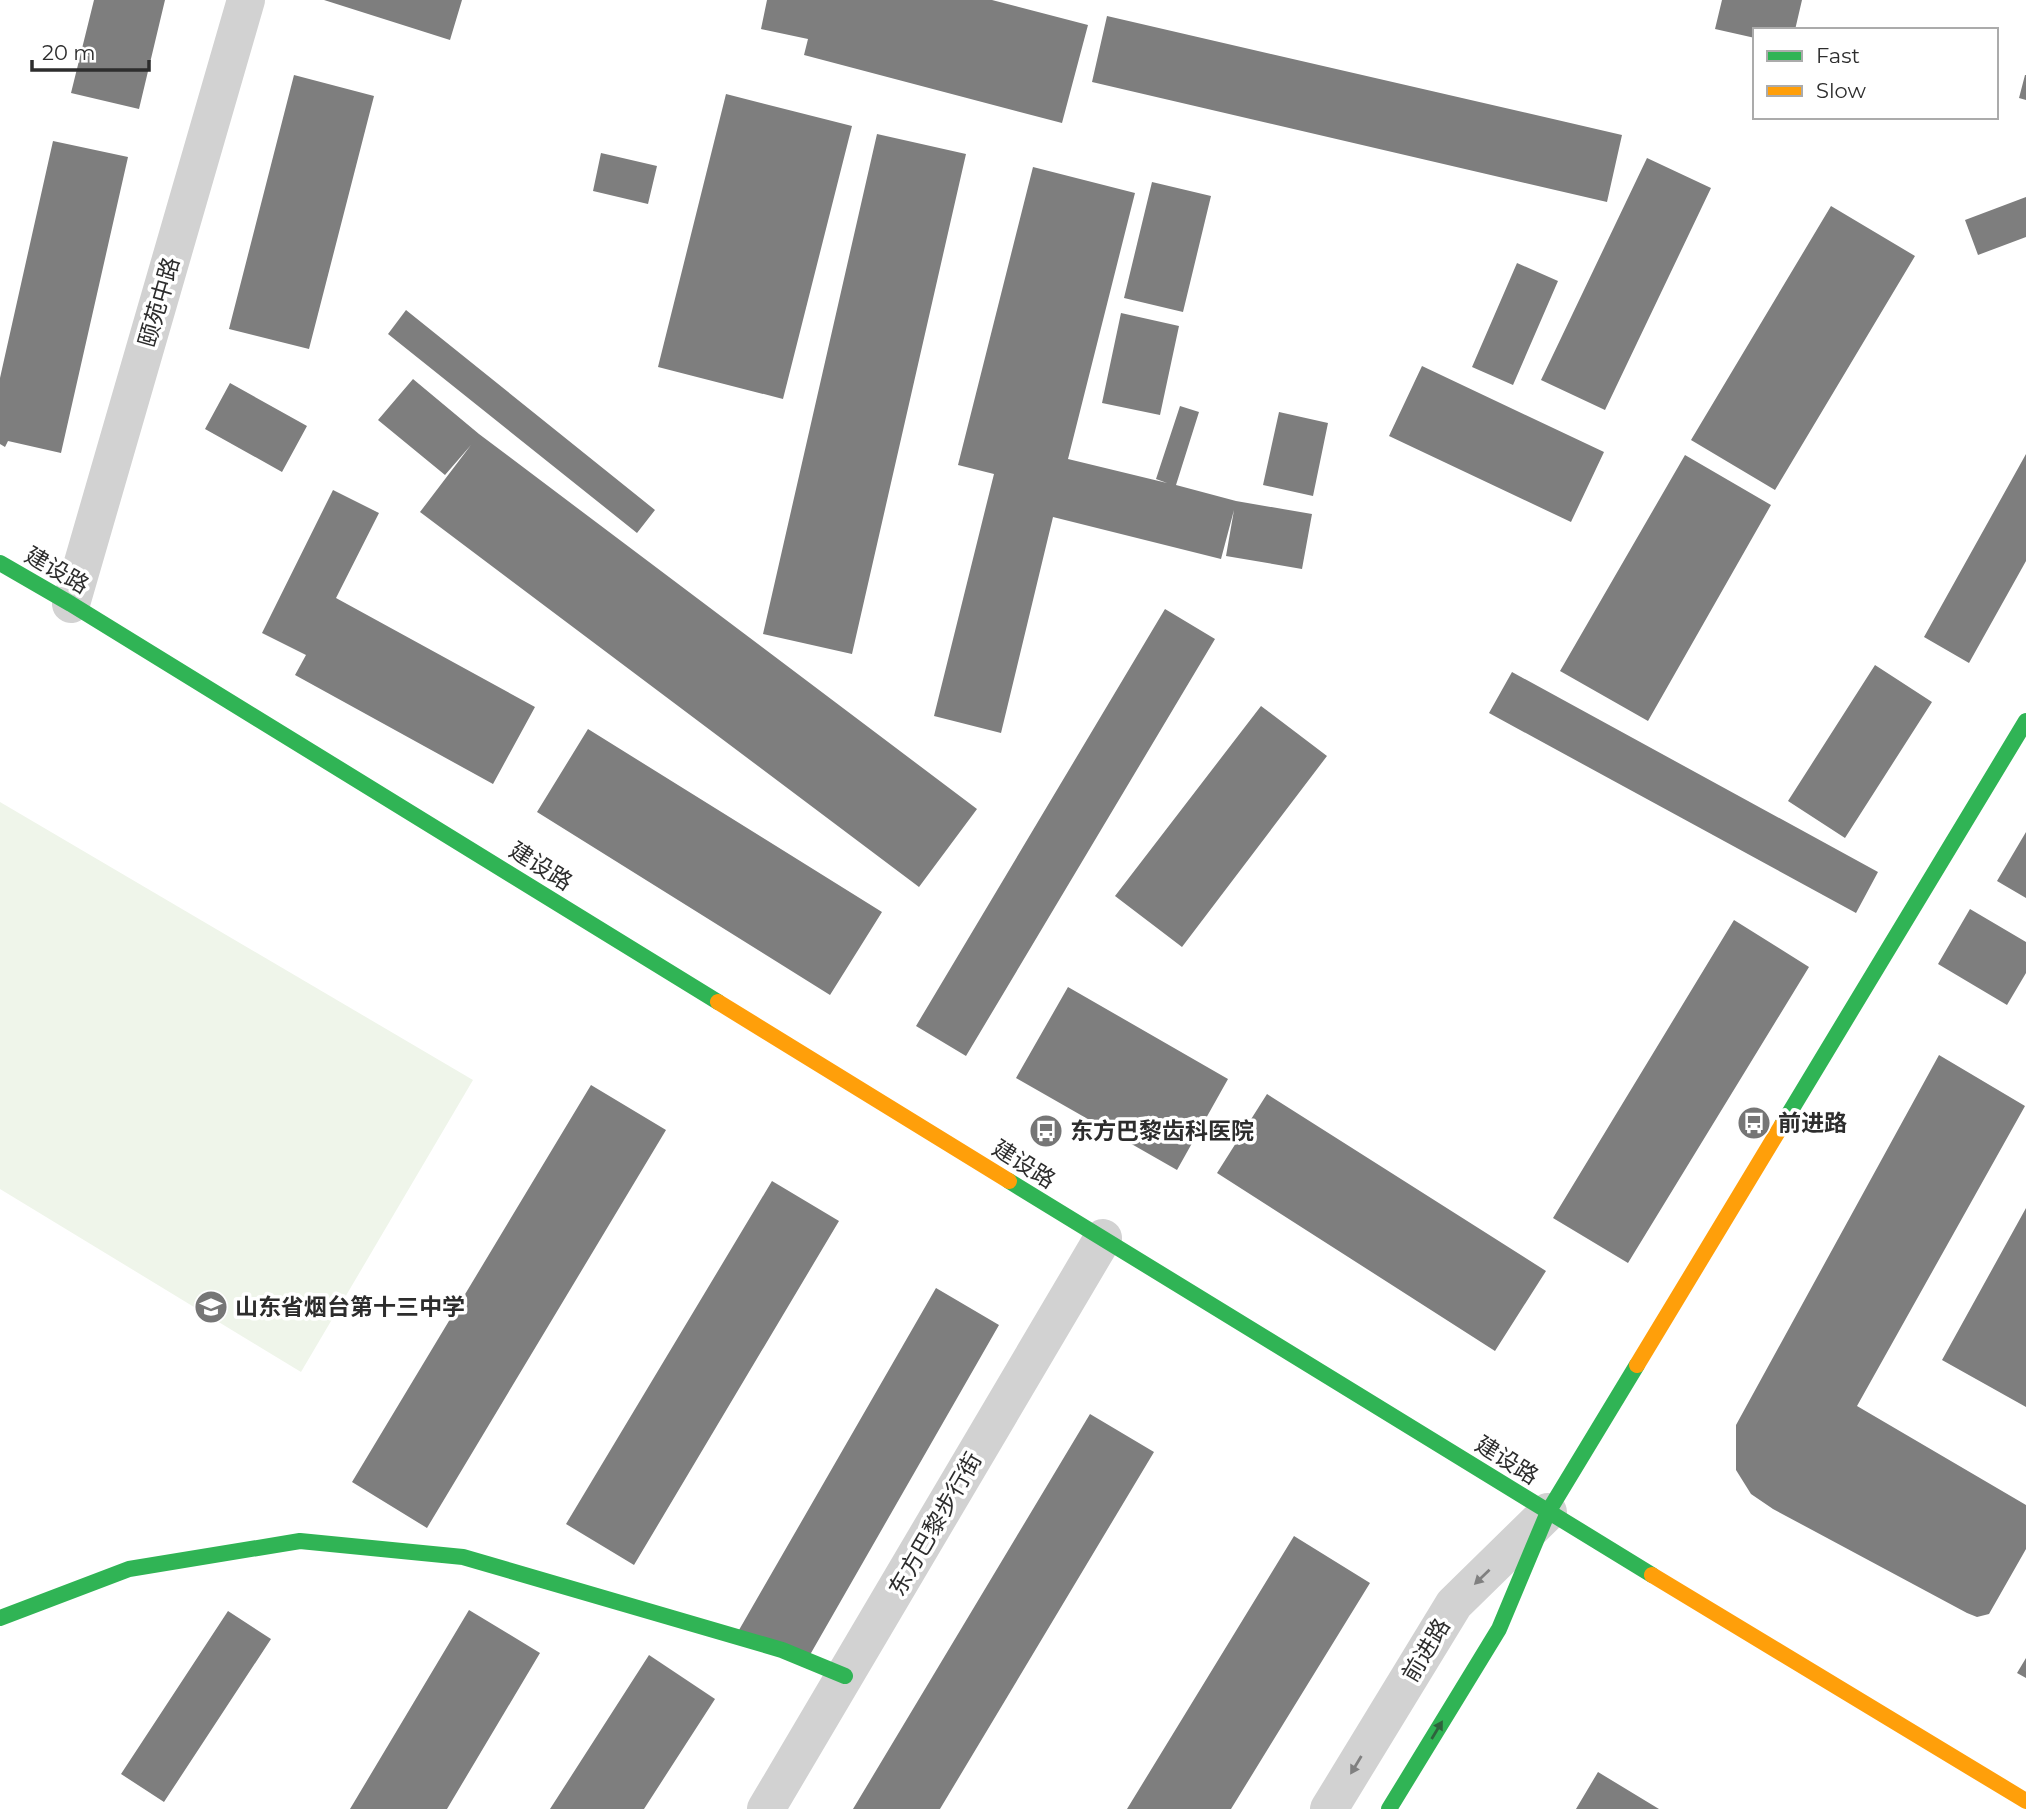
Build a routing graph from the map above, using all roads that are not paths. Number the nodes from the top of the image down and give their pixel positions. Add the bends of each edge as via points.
1 (246, 0) edge
2 (0, 563) edge
3 (71, 604) junction
4 (2026, 721) edge
5 (1102, 1238) junction
6 (1548, 1512) junction
7 (0, 1618) edge
8 (845, 1676) junction
9 (2026, 1801) edge
10 (766, 1809) edge
11 (1329, 1809) edge
12 (1389, 1809) edge

1 - 3 street, 颐苑中路
2 - 3 street, 建设路
3 - 5 street, 建设路
4 - 6 street, 前进路
5 - 6 street, 建设路
5 - 8 street, 东方巴黎步行街
6 - 9 street, 建设路
6 -> 11 street, 前进路 via 1454,1604
12 -> 6 street, 前进路 via 1499,1629
7 - 8 street via 129,1569 300,1541 463,1557 782,1650
8 - 10 street, 东方巴黎步行街

